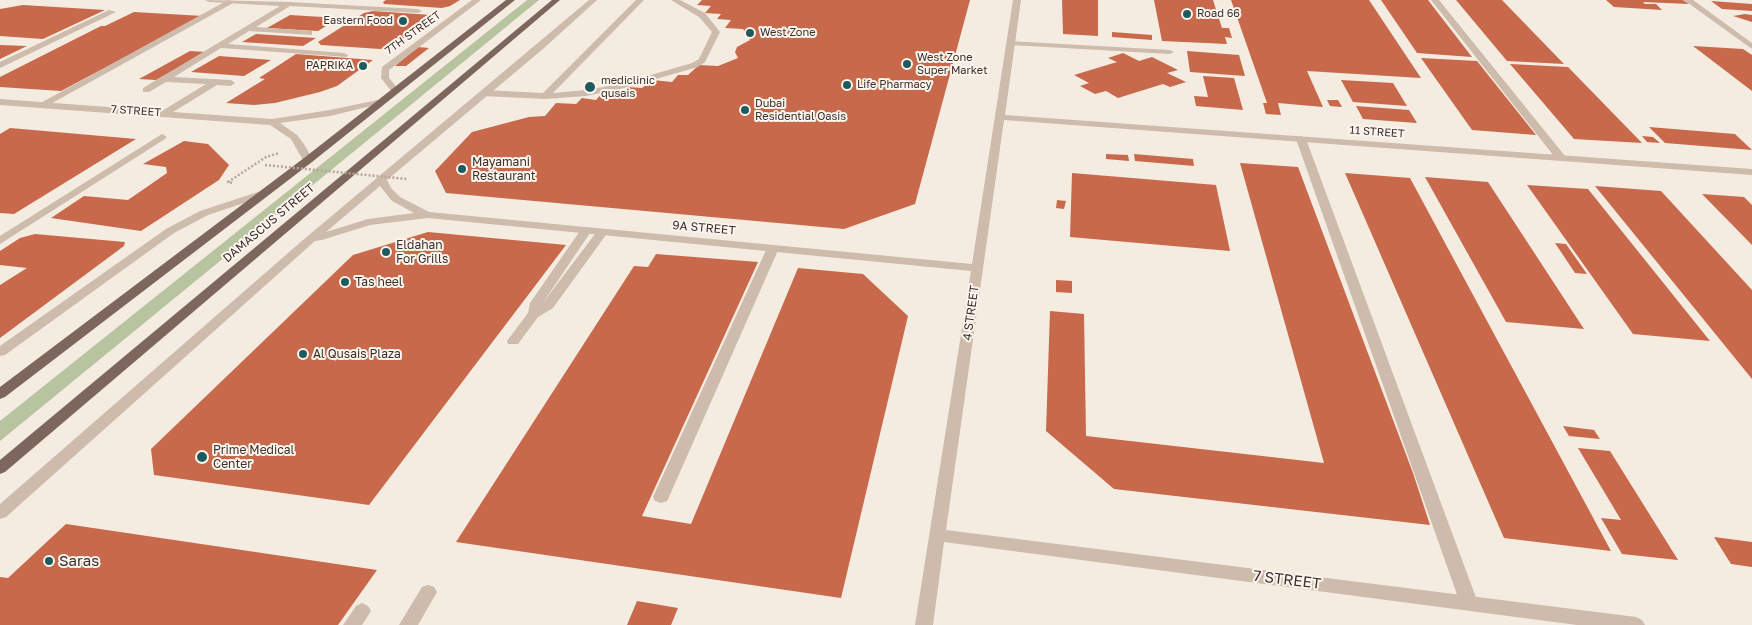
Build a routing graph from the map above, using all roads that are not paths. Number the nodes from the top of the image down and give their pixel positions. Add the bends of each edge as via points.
1 (209, 0) edge
2 (477, 0) edge
3 (511, 0) edge
4 (556, 0) edge
5 (592, 0) edge
6 (640, 0) edge
7 (675, 0) edge
8 (1017, 0) edge
9 (1435, 0) edge
10 (1688, 0) edge
11 (231, 2) junction
12 (289, 4) junction
13 (418, 11) dead end
14 (112, 12) dead end
15 (248, 29) junction
16 (309, 33) dead end
17 (1011, 43) junction
18 (220, 46) junction
19 (1752, 47) edge
20 (1170, 52) dead end
21 (344, 55) dead end
22 (0, 65) edge
23 (163, 80) junction
24 (216, 82) junction
25 (231, 83) dead end
26 (146, 90) dead end
27 (396, 91) junction
28 (484, 93) junction
29 (545, 96) junction
30 (384, 100) junction
31 (0, 102) edge
32 (42, 104) junction
33 (166, 113) junction
34 (1000, 117) junction
35 (272, 122) junction
36 (162, 137) dead end
37 (1301, 138) junction
38 (1561, 158) junction
39 (308, 160) junction
40 (1752, 172) edge
41 (381, 179) junction
42 (264, 193) junction
43 (428, 215) junction
44 (586, 230) junction
45 (0, 232) edge
46 (602, 232) junction
47 (12, 233) junction
48 (0, 240) edge
49 (307, 242) junction
50 (773, 248) junction
51 (977, 268) junction
52 (534, 314) junction
53 (513, 341) dead end
54 (0, 352) edge
55 (0, 394) edge
56 (0, 468) edge
57 (661, 497) dead end
58 (0, 513) edge
59 (938, 535) junction
60 (428, 592) dead end
61 (1469, 604) junction
62 (408, 625) edge
63 (924, 625) edge
64 (1636, 625) edge

1 - 11 street
2 - 27 street, 7TH STREET via 385,69 385,78
3 - 27 main road, DAMASCUS STREET
4 - 56 main road, DAMASCUS STREET
5 - 28 street
6 - 29 street
7 - 29 street via 702,15 716,32 702,60 684,69 621,86
8 - 17 street, 4 STREET
9 - 38 street
10 - 19 street
11 - 12 street
11 - 32 street
12 - 13 street
12 - 15 street
14 - 22 street
15 - 16 street
15 - 18 street
17 - 20 street
17 - 34 street, 4 STREET
18 - 21 street
18 - 23 street
23 - 24 street
23 - 26 street
24 - 25 street
24 - 33 street
27 - 30 main road, DAMASCUS STREET
28 - 29 street
28 - 41 street
30 - 35 street, 7 STREET
30 - 39 main road, DAMASCUS STREET
31 - 32 street, 7 STREET
32 - 33 street, 7 STREET
33 - 35 street, 7 STREET
34 - 37 street, 11 STREET
34 - 51 street, 4 STREET
35 - 39 street via 302,146
36 - 47 street
37 - 38 street, 11 STREET
37 - 61 street
38 - 40 street, 11 STREET
39 - 42 main road, DAMASCUS STREET
41 - 43 street, 9A STREET via 396,199
41 - 49 street
42 - 54 street via 204,213 170,231
42 - 55 main road, DAMASCUS STREET
43 - 44 street, 9A STREET
43 - 49 street, 9A STREET via 368,222
44 - 46 street, 9A STREET
44 - 52 street via 536,303
45 - 47 street
46 - 50 street, 9A STREET
46 - 52 street via 549,305
47 - 48 street
49 - 58 street
50 - 51 street, 9A STREET
50 - 57 street
51 - 59 street, 4 STREET
52 - 53 street
59 - 61 street, 7 STREET
59 - 63 street, 4 STREET
60 - 62 street
61 - 64 street, 7 STREET

